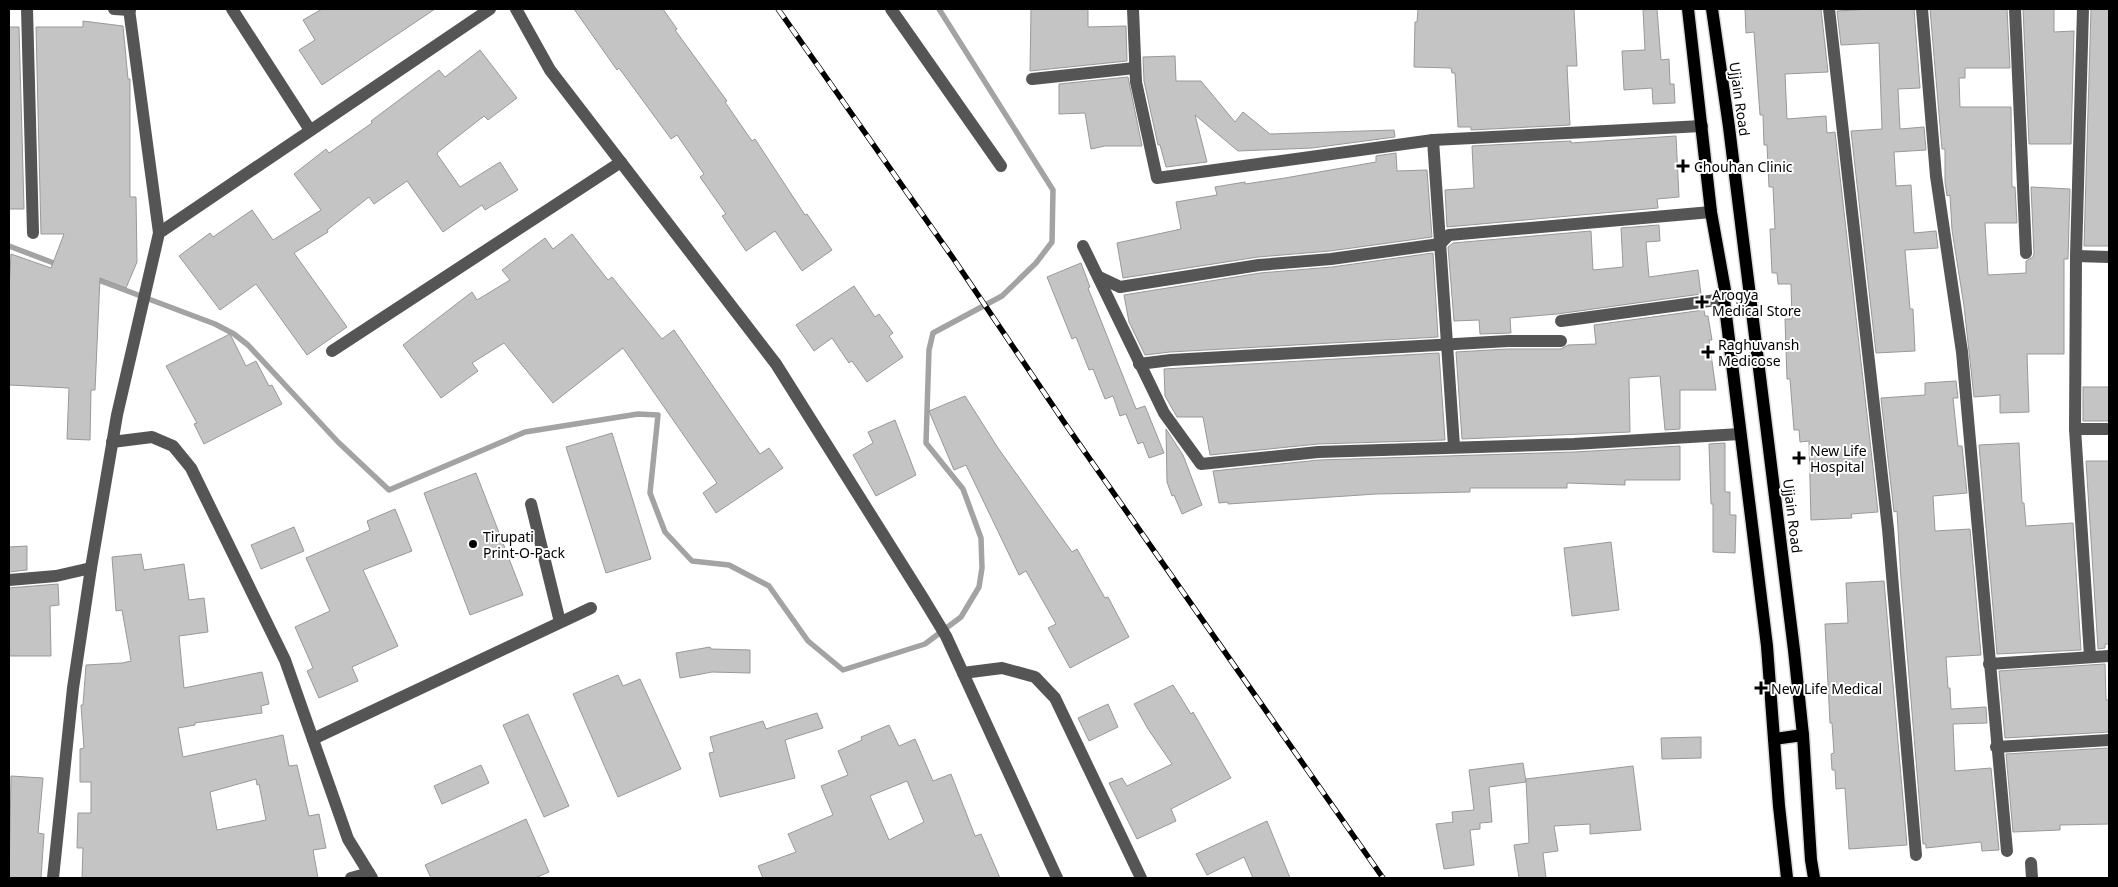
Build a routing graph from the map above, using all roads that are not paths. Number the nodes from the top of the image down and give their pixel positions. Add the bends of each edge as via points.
1 (26, 9) edge
2 (114, 9) edge
3 (232, 9) edge
4 (490, 9) edge
5 (516, 9) edge
6 (891, 9) edge
7 (1133, 9) edge
8 (1688, 9) edge
9 (1712, 9) edge
10 (1829, 9) edge
11 (1922, 9) edge
12 (2015, 9) edge
13 (2083, 9) edge
14 (130, 10) edge
15 (1135, 68) junction
16 (1032, 78) dead end
17 (1702, 126) junction
18 (310, 130) junction
19 (1433, 140) junction
20 (621, 162) junction
21 (1001, 166) dead end
22 (1711, 212) junction
23 (159, 233) junction
24 (34, 234) dead end
25 (1440, 244) junction
26 (1083, 246) dead end
27 (2026, 253) dead end
28 (2076, 256) junction
29 (2109, 257) edge
30 (1099, 277) junction
31 (1724, 299) junction
32 (1561, 321) dead end
33 (1561, 341) dead end
34 (1448, 346) junction
35 (332, 351) dead end
36 (1140, 364) junction
37 (2075, 429) junction
38 (2109, 429) edge
39 (1740, 434) junction
40 (112, 442) junction
41 (1454, 446) junction
42 (531, 504) dead end
43 (91, 568) junction
44 (9, 580) edge
45 (591, 608) dead end
46 (560, 622) junction
47 (2090, 656) junction
48 (2109, 656) edge
49 (1989, 664) junction
50 (963, 673) junction
51 (1804, 735) junction
52 (313, 739) junction
53 (1774, 739) junction
54 (2109, 740) edge
55 (1996, 747) junction
56 (2006, 851) dead end
57 (1916, 855) dead end
58 (2031, 863) dead end
59 (370, 876) edge
60 (53, 878) edge
61 (351, 878) edge
62 (1057, 878) edge
63 (1141, 878) edge
64 (1787, 878) edge
65 (1814, 878) edge
66 (2032, 878) edge

1 - 24 street
2 - 14 street
3 - 18 street
4 - 18 street
5 - 20 street via 550,70
6 - 21 street
7 - 15 street
8 - 17 main road
9 - 51 main road, Ujjain Road
10 - 57 street via 1888,529
11 - 49 street via 1936,176 1962,352
12 - 27 street
13 - 28 street
14 - 23 street
15 - 16 street
15 - 19 street via 1157,178
17 - 19 street
17 - 22 main road
18 - 23 street
19 - 25 street
20 - 35 street
20 - 50 street via 776,364 946,636
22 - 25 street via 1450,236
22 - 31 main road
23 - 40 street
25 - 30 street via 1331,260 1259,265 1120,287
25 - 34 street
26 - 30 street
28 - 29 street
28 - 37 street
30 - 36 street
31 - 32 street
31 - 39 main road
33 - 34 street
34 - 36 street
34 - 41 street
36 - 41 street via 1164,414 1201,464 1318,452
37 - 38 street
37 - 47 street
39 - 41 street via 1574,444
39 - 53 main road via 1767,646
40 - 43 street
40 - 52 street via 152,437 173,446 191,468 285,660
42 - 46 street
43 - 44 street via 56,576
43 - 60 street via 73,688
45 - 46 street
46 - 52 street
47 - 48 street
47 - 49 street
49 - 55 street
50 - 62 street
50 - 63 street via 1002,668 1035,677 1055,698
51 - 53 main road
51 - 65 main road, Ujjain Road
52 - 59 street via 348,839
53 - 64 main road
54 - 55 street
55 - 56 street
58 - 66 street
59 - 61 street

